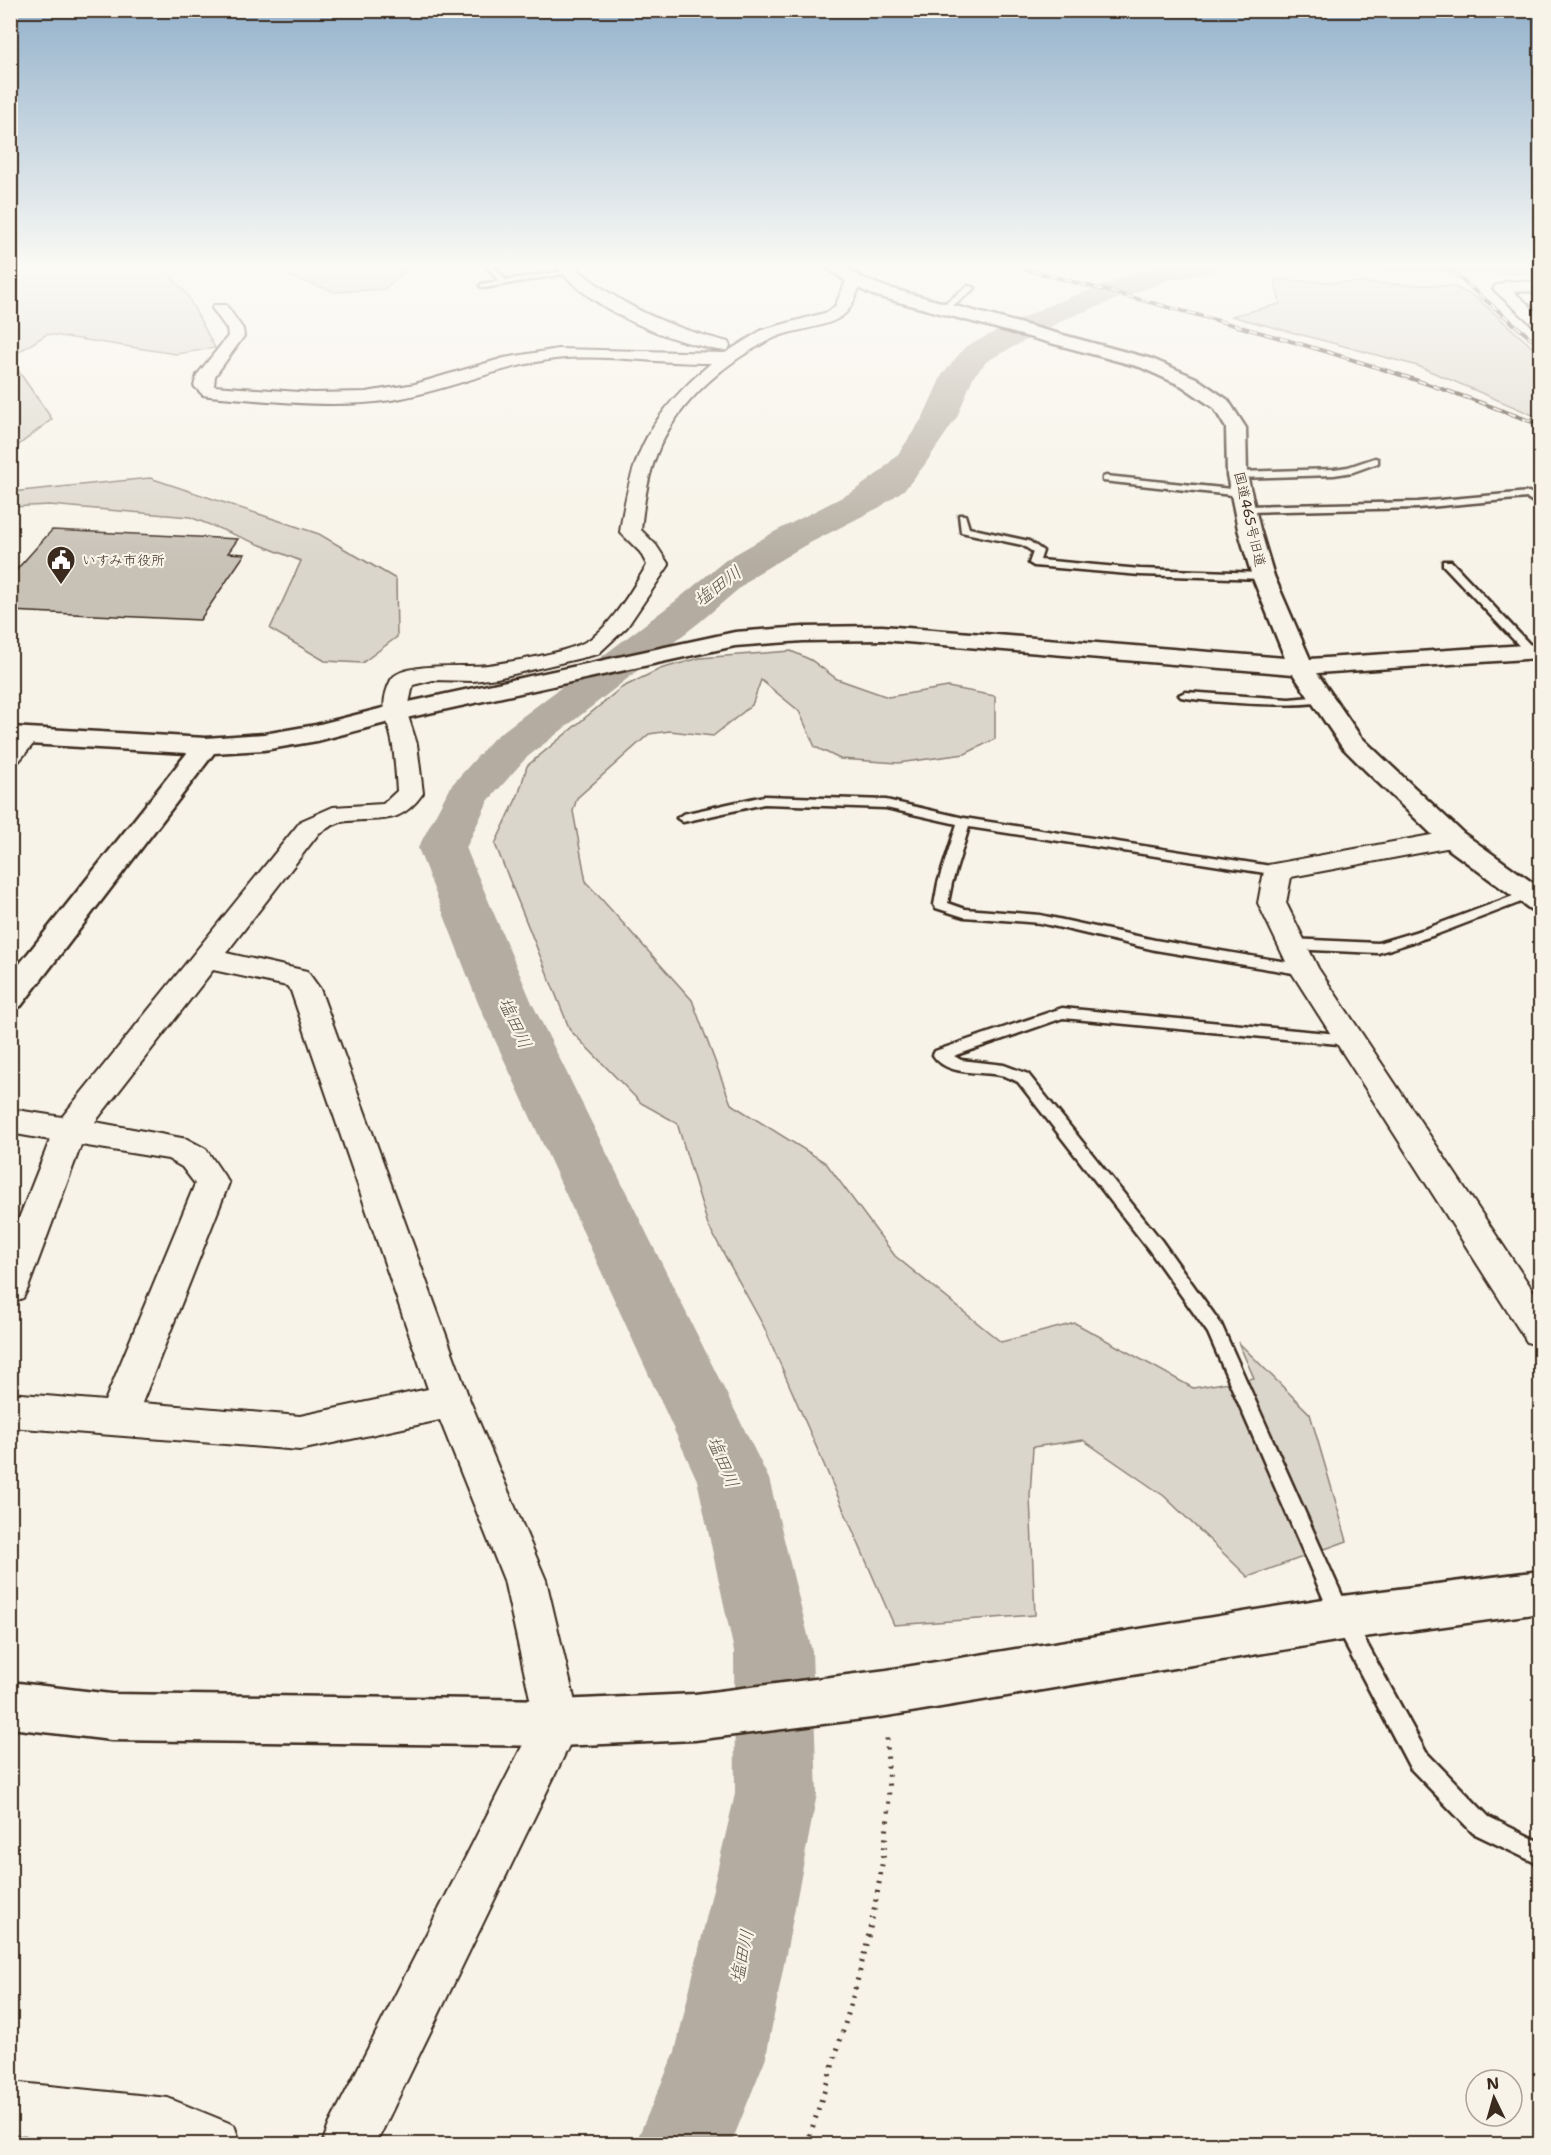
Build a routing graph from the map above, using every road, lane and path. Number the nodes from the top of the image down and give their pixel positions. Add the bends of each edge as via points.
1 (215, 364) edge
2 (508, 364) edge
3 (722, 364) edge
4 (1148, 364) edge
5 (1374, 461) dead end
6 (1106, 479) dead end
7 (1241, 492) junction
8 (1540, 503) edge
9 (962, 516) dead end
10 (1447, 563) dead end
11 (1263, 576) junction
12 (1536, 652) edge
13 (1301, 667) junction
14 (1185, 695) dead end
15 (1323, 699) junction
16 (395, 713) junction
17 (19, 736) edge
18 (206, 746) junction
19 (10, 756) edge
20 (683, 818) dead end
21 (964, 822) junction
22 (1453, 839) junction
23 (1278, 871) junction
24 (1535, 898) edge
25 (1298, 957) junction
26 (205, 959) junction
27 (10, 998) edge
28 (1349, 1040) junction
29 (10, 1121) edge
30 (69, 1132) junction
31 (10, 1288) edge
32 (1540, 1331) edge
33 (451, 1401) junction
34 (10, 1410) edge
35 (117, 1419) junction
36 (1540, 1592) edge
37 (1342, 1618) junction
38 (887, 1693) junction
39 (10, 1705) edge
40 (558, 1722) junction
41 (1540, 1854) edge
42 (10, 2109) edge
43 (214, 2145) edge
44 (348, 2145) edge
45 (807, 2145) edge

1 - 2 street via 202,386 209,391 313,399 347,399 417,389
3 - 16 street via 663,422 649,447 634,499 630,532 650,549 658,565 602,642 590,650 485,673 418,673 402,681
4 - 7 street, 国道465号旧道 via 1166,370 1221,404 1236,428
5 - 7 lane
6 - 7 lane
7 - 8 lane via 1418,505 1529,495
7 - 11 street, 国道465号旧道
9 - 11 lane via 964,530 1025,543 1038,551 1034,562 1140,572
10 - 12 lane
11 - 13 street, 国道465号旧道
12 - 13 street
13 - 15 street, 国道465号旧道
13 - 16 street via 882,633 803,634 735,639
14 - 15 lane via 1289,702
15 - 22 street, 国道465号旧道 via 1351,741
16 - 18 street via 264,742
16 - 26 street via 405,744 410,793 390,811 333,815 310,826
17 - 18 street
17 - 19 street
18 - 27 street
20 - 21 lane via 764,800 886,804
21 - 23 lane
21 - 25 lane via 940,905 964,913 1040,919 1155,945
22 - 23 street
22 - 24 street, 国道465号旧道
23 - 25 street via 1272,903
24 - 25 lane via 1378,948
25 - 28 street
26 - 30 street
26 - 33 street via 297,978 305,989
28 - 32 street
28 - 37 lane via 1062,1013 940,1055 958,1065 1004,1070 1023,1078 1155,1245 1215,1329
29 - 30 street
30 - 31 street
30 - 35 street via 175,1148 194,1158 212,1183
33 - 35 street via 300,1433
33 - 40 street via 525,1580
34 - 35 street
36 - 37 street
37 - 38 street
37 - 41 lane via 1418,1760 1481,1825
38 - 40 street via 695,1717
38 - 45 path via 888,1815 872,1924
39 - 40 street via 111,1717
40 - 44 street
42 - 43 street via 168,2124

